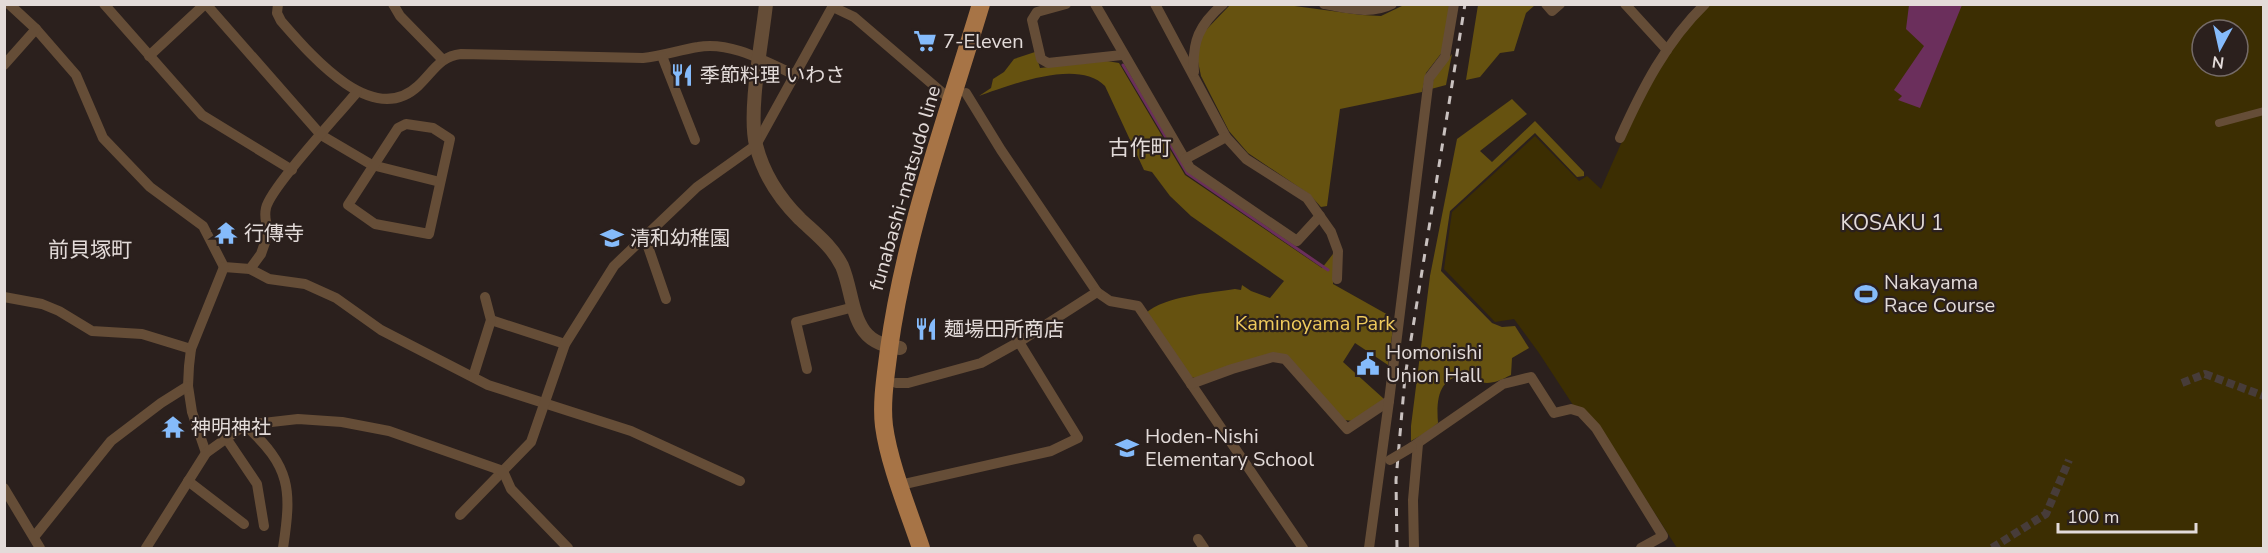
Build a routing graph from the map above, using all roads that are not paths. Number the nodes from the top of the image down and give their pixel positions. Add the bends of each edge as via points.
1 (9, 4) edge
2 (104, 4) edge
3 (206, 4) edge
4 (278, 4) edge
5 (393, 4) edge
6 (766, 4) edge
7 (981, 4) edge
8 (992, 4) edge
9 (1066, 4) edge
10 (1095, 4) edge
11 (1155, 4) edge
12 (1223, 4) edge
13 (1324, 4) edge
14 (1392, 4) edge
15 (1454, 4) edge
16 (1546, 4) edge
17 (1560, 4) edge
18 (1625, 4) edge
19 (1705, 4) edge
20 (834, 6) edge
21 (36, 29) junction
22 (1667, 50) junction
23 (1122, 55) junction
24 (149, 56) junction
25 (662, 56) junction
26 (442, 59) junction
27 (760, 59) junction
28 (4, 65) edge
29 (795, 75) junction
30 (1194, 76) junction
31 (357, 92) junction
32 (959, 97) junction
33 (2264, 111) edge
34 (2219, 123) dead end
35 (321, 135) junction
36 (1226, 137) junction
37 (1620, 138) dead end
38 (695, 140) dead end
39 (756, 145) junction
40 (1185, 159) junction
41 (372, 165) junction
42 (291, 170) junction
43 (440, 182) junction
44 (1320, 216) junction
45 (645, 238) junction
46 (224, 267) junction
47 (250, 269) junction
48 (1337, 279) dead end
49 (1097, 292) junction
50 (4, 297) edge
51 (485, 297) dead end
52 (666, 299) dead end
53 (854, 307) junction
54 (491, 320) junction
55 (1019, 342) junction
56 (565, 344) junction
57 (895, 347) junction
58 (191, 349) junction
59 (807, 369) dead end
60 (473, 377) junction
61 (896, 383) junction
62 (1191, 384) junction
63 (188, 386) junction
64 (1389, 401) junction
65 (543, 404) junction
66 (245, 425) junction
67 (226, 438) junction
68 (1415, 446) junction
69 (206, 453) junction
70 (892, 457) junction
71 (1385, 462) junction
72 (503, 471) junction
73 (188, 481) junction
74 (740, 482) dead end
75 (900, 485) junction
76 (4, 488) edge
77 (460, 515) dead end
78 (244, 524) dead end
79 (264, 526) dead end
80 (34, 537) junction
81 (40, 549) edge
82 (146, 549) edge
83 (283, 549) edge
84 (568, 549) edge
85 (921, 549) edge
86 (1303, 549) edge
87 (1369, 549) edge
88 (1414, 549) edge
89 (1641, 549) edge

1 - 21 street
2 - 24 street
3 - 24 street
3 - 35 street
4 - 31 street via 281,21 298,40
5 - 26 street
6 - 27 street
7 - 32 main road, funabashi-matsudo line
8 - 32 main road, funabashi-matsudo line
9 - 23 street via 1037,12 1032,20 1041,59 1048,63
10 - 23 street
11 - 30 street
12 - 30 street via 1198,32 1193,52
13 - 14 street via 1364,11
15 - 64 street via 1445,57 1429,78
16 - 17 street via 1552,11
18 - 22 street
19 - 22 street
20 - 29 street
20 - 32 street
21 - 28 street
21 - 46 street via 76,75 103,138 150,187 203,226
22 - 37 street via 1643,88
23 - 40 street
24 - 42 street via 202,115
25 - 26 street via 461,54
25 - 27 street via 700,46 721,46
25 - 38 street
26 - 31 street via 418,86 399,98
27 - 29 street
27 - 39 street
29 - 39 street
30 - 36 street
31 - 35 street
32 - 49 street via 1001,150
32 - 57 main road, funabashi-matsudo line
33 - 34 street
35 - 41 street
35 - 42 street
36 - 40 street
36 - 44 street via 1246,159 1307,198
39 - 45 street via 697,187
39 - 53 street via 781,197 836,256
40 - 44 street via 1190,168 1297,241
41 - 43 street
41 - 43 street via 398,128 406,124 433,128 450,139
41 - 43 street via 348,205 375,224 429,234
42 - 47 street via 266,207 269,231 261,254
44 - 48 street via 1338,251
45 - 52 street
45 - 56 street via 614,266
46 - 47 street
46 - 58 street
47 - 60 street via 269,279 305,284 336,298 381,330
49 - 55 street
49 - 62 street via 1110,301 1137,306
50 - 58 street via 42,304 92,331 142,334
51 - 54 street
53 - 57 street via 865,332 876,341
53 - 59 street via 796,322
54 - 56 street
54 - 60 street
55 - 61 street via 981,363
55 - 75 street via 1078,438 1051,451
56 - 65 street
57 - 61 main road, funabashi-matsudo line
57 - 70 main road, funabashi-matsudo line via 883,414
58 - 63 street
60 - 65 street
61 - 70 main road, funabashi-matsudo line
62 - 64 street via 1279,357 1347,429
62 - 86 street
63 - 69 street
63 - 80 street via 111,441
64 - 71 street
65 - 72 street via 531,442
65 - 74 street via 631,431
66 - 67 street
66 - 72 street via 298,419 342,422 389,431
66 - 83 street via 263,442 286,480 288,505
67 - 69 street
67 - 79 street via 257,484
68 - 71 street, bridge
68 - 88 street
68 - 89 street via 1503,384 1531,377 1554,413 1571,409 1581,412 1596,428 1663,536
69 - 73 street
70 - 75 main road, funabashi-matsudo line
71 - 87 street
72 - 77 street
72 - 84 street via 511,489
73 - 78 street
73 - 82 street
75 - 85 main road, funabashi-matsudo line
76 - 80 street
80 - 81 street

